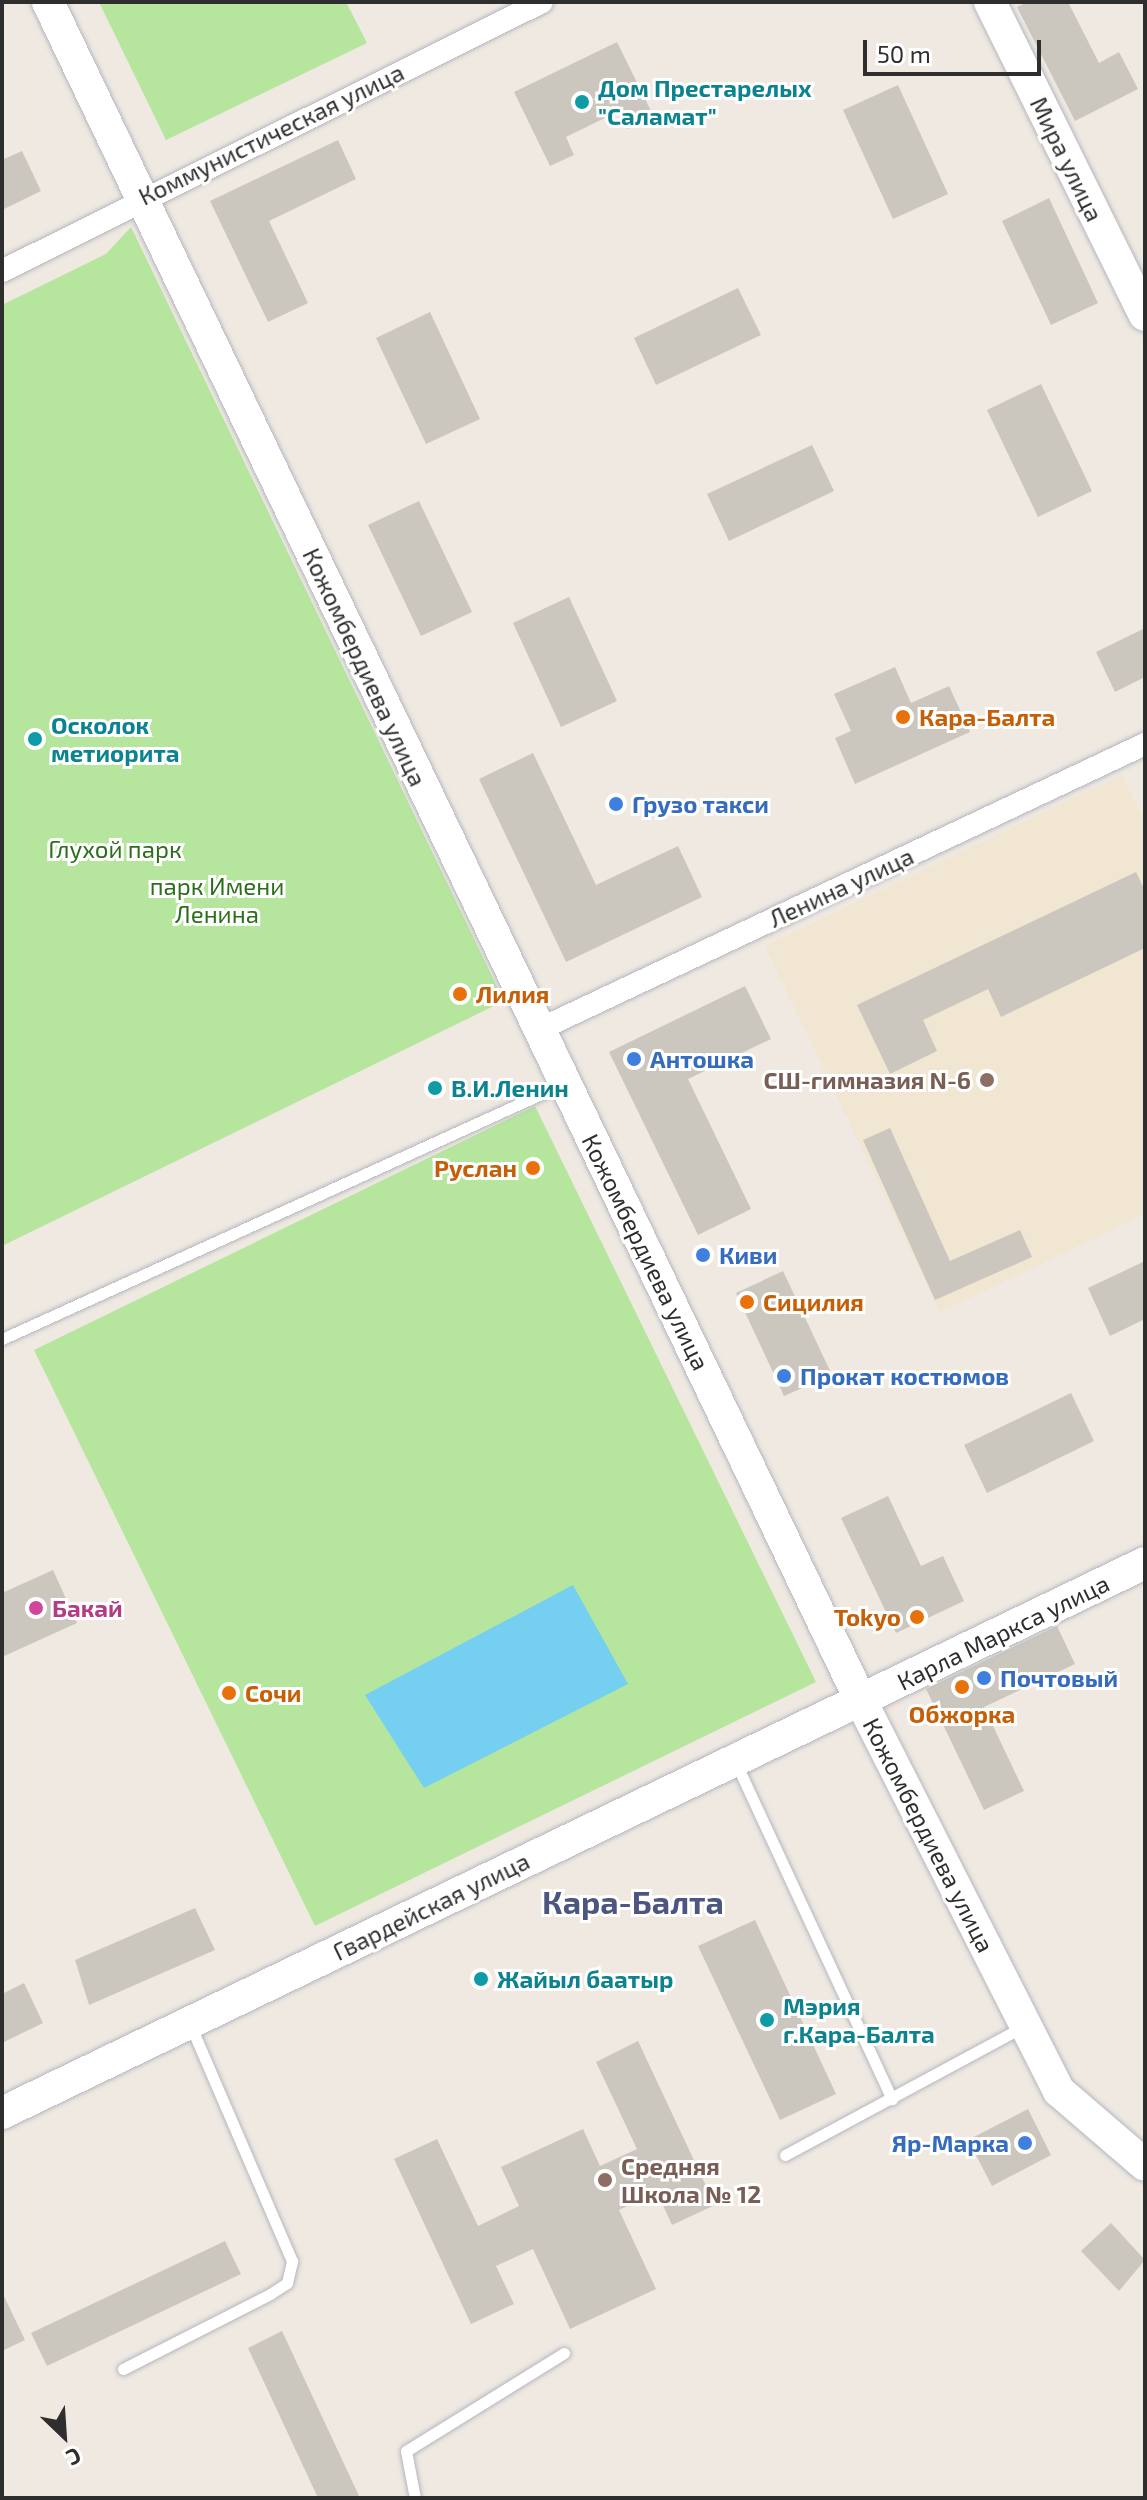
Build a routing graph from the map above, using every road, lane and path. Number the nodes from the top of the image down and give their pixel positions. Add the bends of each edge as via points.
1 (48, 2) edge
2 (542, 2) edge
3 (990, 2) edge
4 (142, 197) junction
5 (2, 271) edge
6 (1145, 315) edge
7 (1145, 744) edge
8 (538, 1030) junction
9 (564, 1083) junction
10 (2, 1339) edge
11 (1145, 1563) edge
12 (861, 1701) junction
13 (735, 1760) junction
14 (189, 2021) junction
15 (1026, 2026) junction
16 (892, 2099) junction
17 (2, 2113) edge
18 (785, 2155) dead end
19 (1145, 2165) edge
20 (564, 2353) dead end
21 (123, 2369) dead end
22 (415, 2498) edge

1 - 4 street, Кожомбердиева улица
2 - 4 street, Коммунистическая улица
3 - 6 street, Мира улица
4 - 5 street, Коммунистическая улица
4 - 8 street, Кожомбердиева улица
7 - 8 street, Ленина улица
8 - 9 street, Кожомбердиева улица
9 - 10 lane
9 - 12 street, Кожомбердиева улица
11 - 12 street, Карла Маркса улица
12 - 13 street, Гвардейская улица
12 - 15 street, Кожомбердиева улица
13 - 14 street, Гвардейская улица
13 - 16 lane
14 - 17 street, Гвардейская улица
14 - 21 lane via 292,2261 287,2283 270,2294
15 - 16 lane
15 - 19 street, Кожомбердиева улица via 1059,2091
16 - 18 lane
20 - 22 lane via 406,2451

